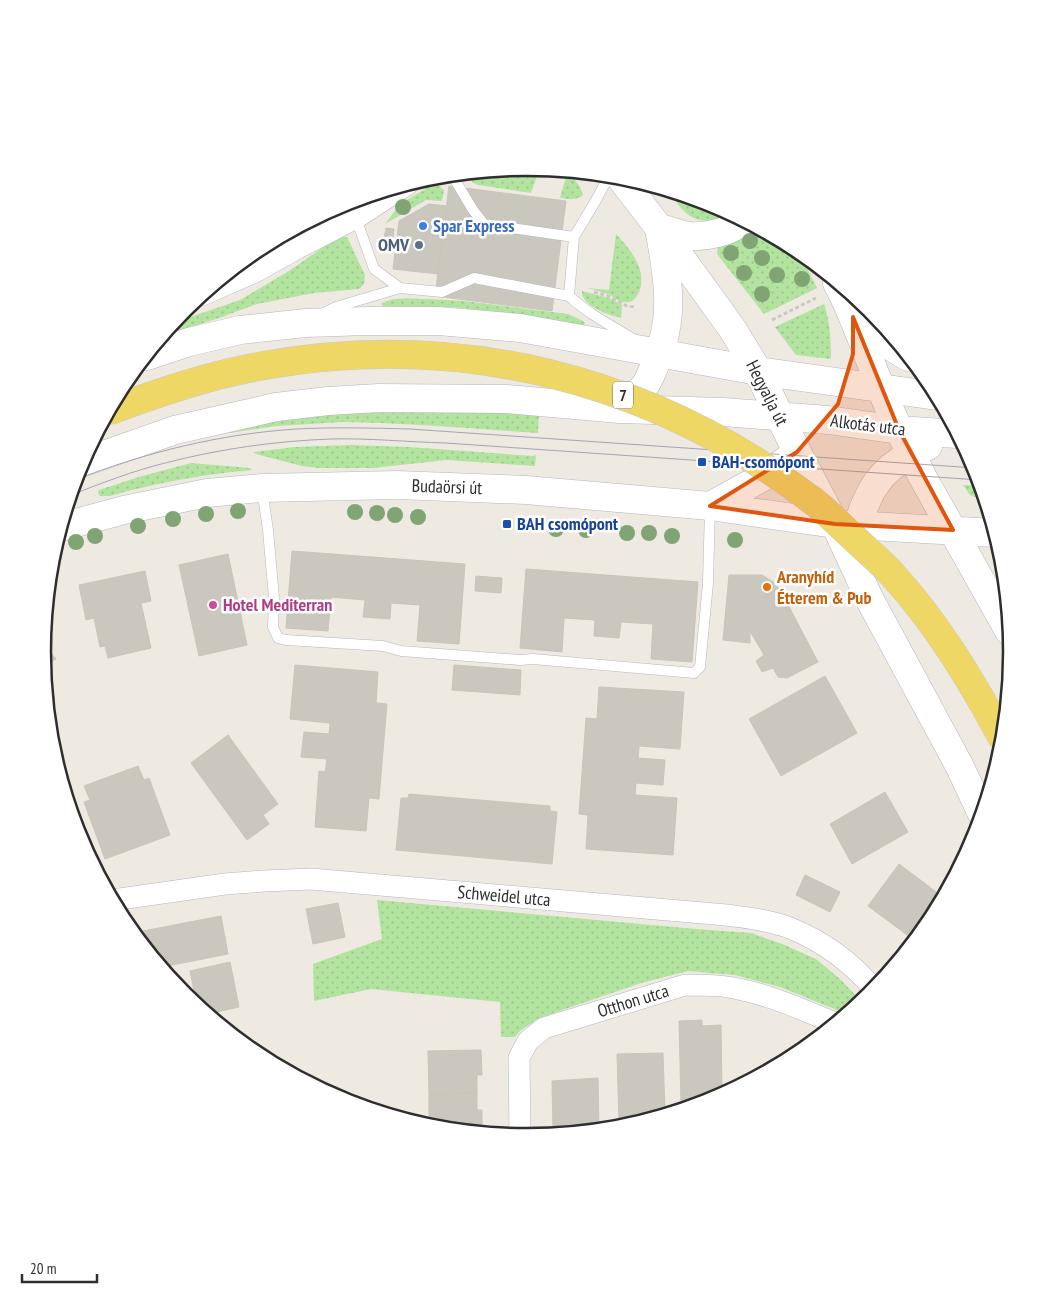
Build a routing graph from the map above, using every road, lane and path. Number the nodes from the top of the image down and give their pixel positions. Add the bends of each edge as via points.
1 (456, 181) edge
2 (605, 183) edge
3 (627, 187) edge
4 (389, 197) edge
5 (356, 218) junction
6 (737, 225) edge
7 (659, 228) junction
8 (574, 237) junction
9 (224, 286) edge
10 (400, 288) junction
11 (828, 290) edge
12 (569, 292) junction
13 (635, 307) dead end
14 (853, 317) junction
15 (772, 320) dead end
16 (306, 322) junction
17 (893, 348) edge
18 (158, 352) edge
19 (660, 354) junction
20 (758, 371) junction
21 (847, 384) junction
22 (881, 388) junction
23 (927, 395) edge
24 (119, 407) edge
25 (620, 409) junction
26 (779, 417) junction
27 (828, 420) junction
28 (950, 435) edge
29 (904, 442) junction
30 (797, 452) junction
31 (92, 459) edge
32 (262, 488) junction
33 (710, 506) junction
34 (68, 525) edge
35 (847, 525) junction
36 (953, 530) junction
37 (988, 532) edge
38 (1002, 618) edge
39 (997, 727) edge
40 (978, 805) edge
41 (122, 901) edge
42 (869, 982) edge
43 (828, 1020) edge
44 (520, 1128) edge

1 - 8 lane via 484,224
2 - 8 lane
3 - 7 main road, Hegyalja út
4 - 5 street
5 - 9 street
5 - 10 lane via 374,268
6 - 7 main road via 710,235 689,236
7 - 19 main road via 669,306
7 - 20 main road, Hegyalja út via 733,330
8 - 12 lane
10 - 12 lane via 442,292 474,278
10 - 16 lane via 336,308
11 - 14 main road
11 - 15 path
12 - 13 path via 584,289
12 - 19 lane via 580,306
14 - 17 main road via 872,335
14 - 21 main road via 853,354
14 - 22 main road
16 - 18 main road via 240,330
16 - 19 main road via 448,322 520,328
19 - 20 main road
19 - 25 main road via 645,387
20 - 21 main road
20 - 26 main road, Hegyalja út
21 - 22 main road
21 - 27 main road
22 - 23 main road
22 - 29 main road
24 - 39 main road, 7, bridge via 222,374 261,366 367,355 489,361 560,376 624,396 717,438 811,499 890,572 924,612 952,650
25 - 26 main road
25 - 31 main road via 506,399 328,401 276,407 175,430
26 - 27 main road, Alkotás utca
26 - 30 main road, Hegyalja út
27 - 29 main road, Alkotás utca
27 - 30 main road
28 - 29 main road
29 - 35 main road via 896,463 883,474 863,508
29 - 36 main road
30 - 33 main road via 763,477
30 - 35 main road, Hegyalja út
32 - 33 main road, Budaörsi út via 397,485 526,490
32 - 33 lane via 274,598 273,627 278,638 383,646 401,651 694,673 700,667 708,583
32 - 34 main road, Budaörsi út via 165,501
33 - 35 main road, Budaörsi út
35 - 36 main road
35 - 40 main road, Hegyalja út via 870,600
36 - 37 main road
36 - 38 main road
41 - 42 street, Schweidel utca via 225,884 311,879 726,915 790,928 829,948
43 - 44 street, Otthon utca via 743,990 685,985 544,1028 528,1041 519,1058

